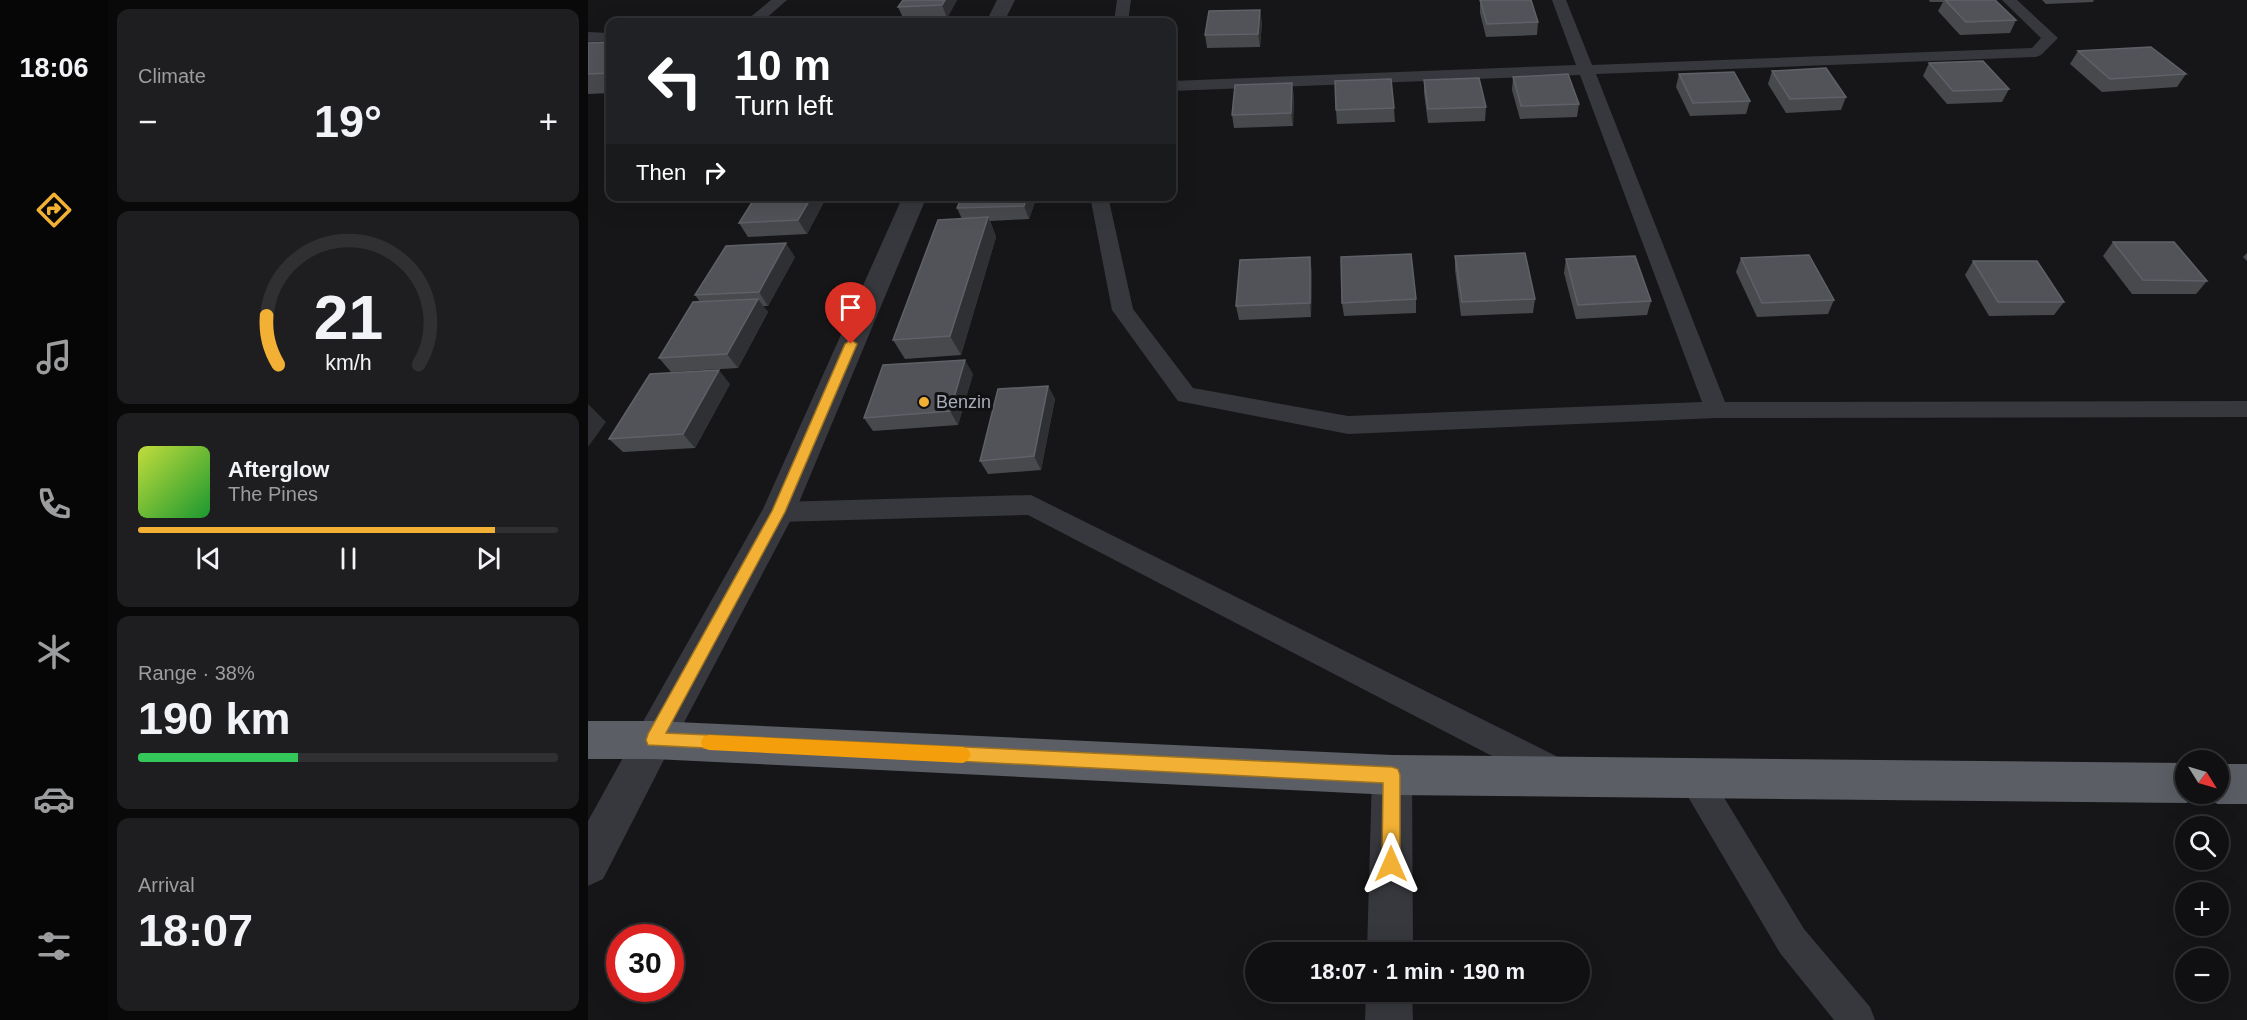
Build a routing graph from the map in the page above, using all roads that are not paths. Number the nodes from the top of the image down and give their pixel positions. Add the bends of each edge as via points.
1 (780, 0) edge
2 (1006, 0) edge
3 (1124, 0) edge
4 (1559, 0) edge
5 (2009, 0) edge
6 (758, 18) edge
7 (997, 18) edge
8 (1122, 18) edge
9 (588, 37) edge
10 (606, 37) edge
11 (1585, 69) junction
12 (1176, 86) edge
13 (913, 201) edge
14 (1100, 201) edge
15 (2247, 409) edge
16 (1717, 410) junction
17 (778, 512) junction
18 (588, 740) edge
19 (654, 740) junction
20 (1392, 775) junction
21 (1563, 776) junction
22 (1695, 779) junction
23 (2175, 783) edge
24 (2229, 783) edge
25 (2247, 784) edge
26 (588, 864) edge
27 (1390, 942) edge
28 (1389, 1002) edge
29 (1389, 1020) edge
30 (1857, 1020) edge

1 - 6 lane
2 - 7 street
3 - 8 lane
4 - 11 lane
5 - 11 lane via 2050,38 2036,52
9 - 10 lane
11 - 12 lane
11 - 16 lane
13 - 17 street
14 - 16 lane via 1123,310 1186,395 1348,425
15 - 16 lane
17 - 19 street
17 - 21 lane via 1031,505
18 - 19 highway
19 - 20 highway
19 - 26 street
20 - 21 highway
20 - 27 street
21 - 22 highway
22 - 23 highway
22 - 30 lane via 1792,940
24 - 25 highway
28 - 29 street

